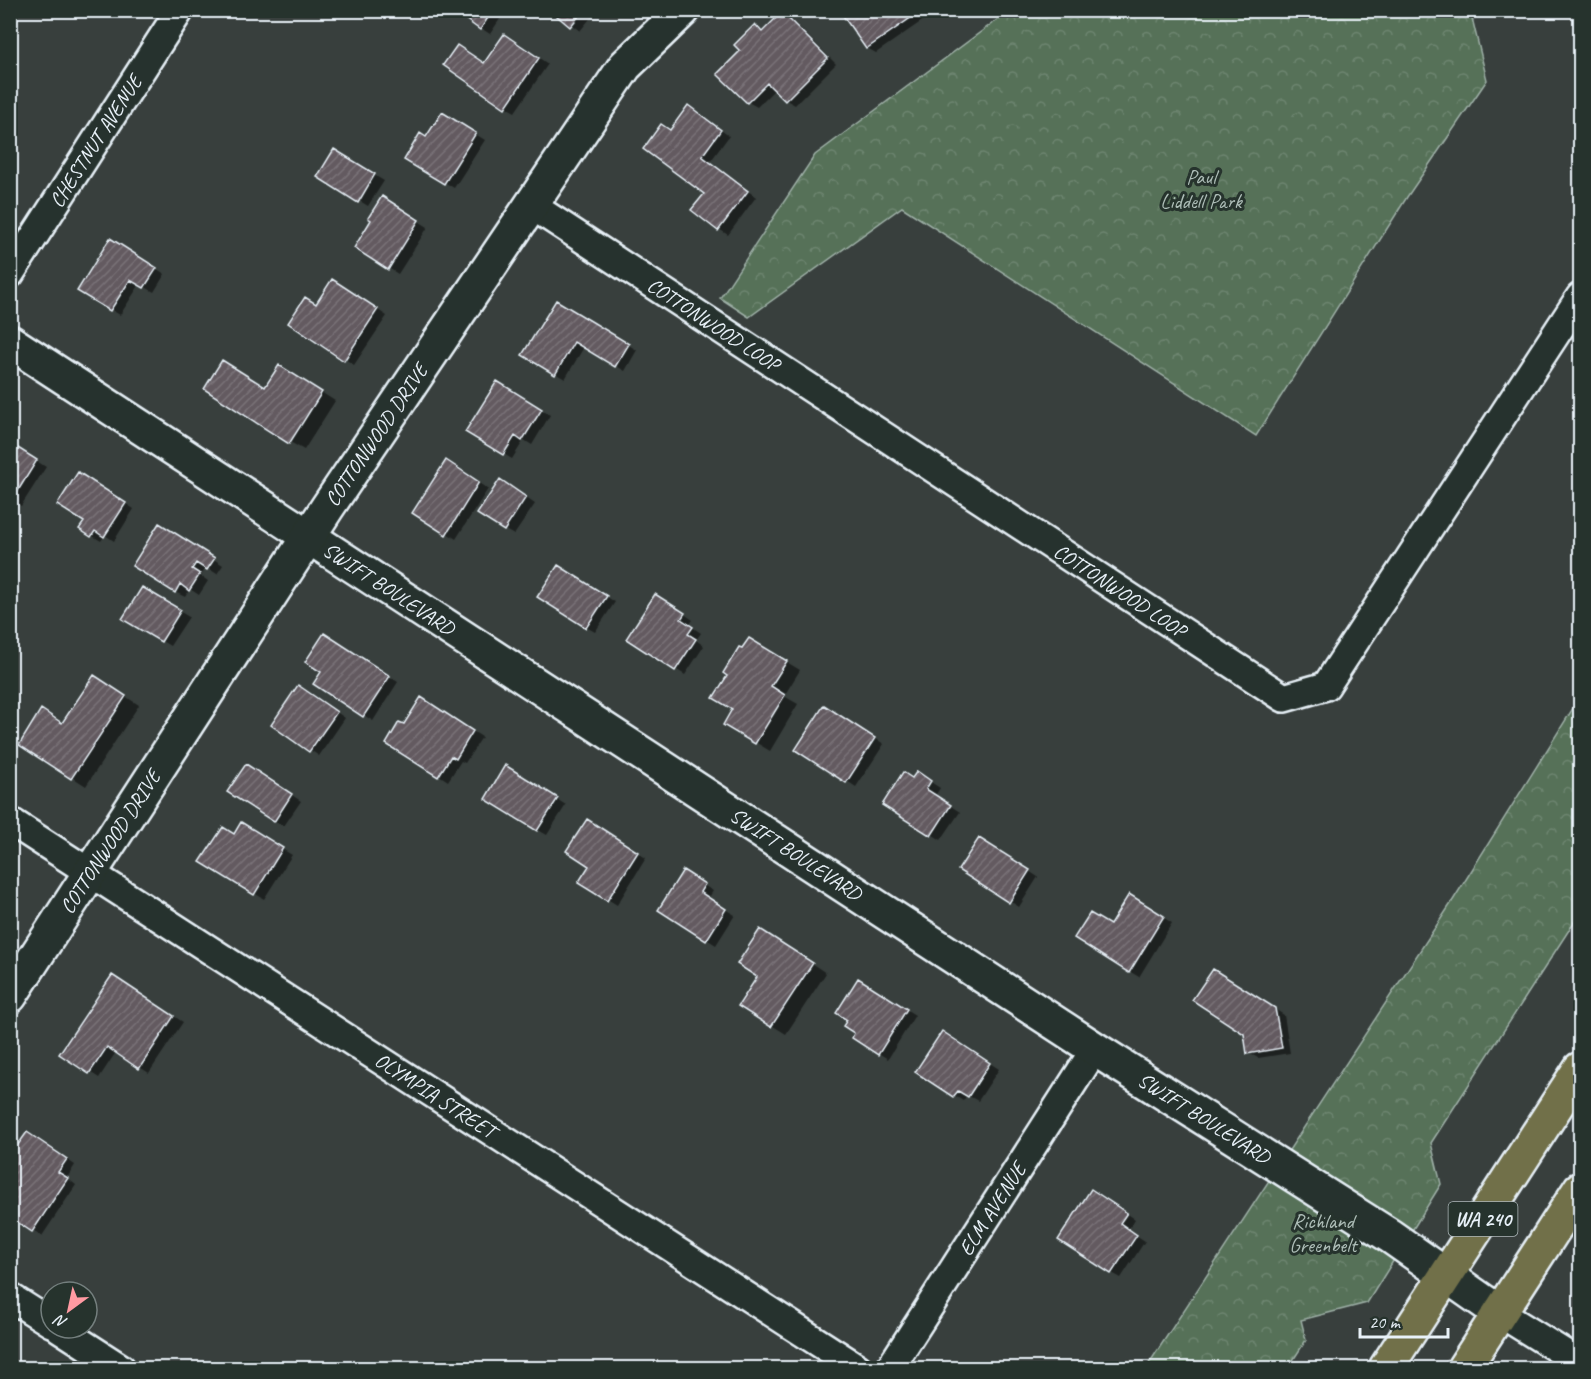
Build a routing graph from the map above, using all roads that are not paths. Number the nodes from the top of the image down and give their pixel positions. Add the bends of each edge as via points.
1 (180, 10) edge
2 (684, 10) edge
3 (531, 205) junction
4 (10, 274) edge
5 (1581, 297) edge
6 (10, 342) edge
7 (309, 536) junction
8 (10, 821) edge
9 (91, 872) junction
10 (10, 996) edge
11 (1095, 1049) junction
12 (1581, 1069) edge
13 (1581, 1189) edge
14 (1445, 1277) junction
15 (10, 1297) edge
16 (1500, 1313) junction
17 (39, 1315) edge
18 (78, 1340) edge
19 (1581, 1362) edge
20 (121, 1368) edge
21 (858, 1368) edge
22 (890, 1368) edge
23 (1386, 1368) edge
24 (1464, 1368) edge

1 - 4 street, CHESTNUT AVENUE
2 - 3 main road, COTTONWOOD DRIVE via 625,66
3 - 5 street, COTTONWOOD LOOP via 1284,698 1326,686
3 - 7 main road, COTTONWOOD DRIVE
6 - 7 main road, SWIFT BOULEVARD
7 - 9 main road, COTTONWOOD DRIVE
7 - 11 main road, SWIFT BOULEVARD
8 - 9 street, OLYMPIA STREET
9 - 10 main road, COTTONWOOD DRIVE
9 - 21 street, OLYMPIA STREET
11 - 14 main road, SWIFT BOULEVARD via 1389,1236
11 - 22 street, ELM AVENUE
12 - 14 highway, WA 240
13 - 16 highway, WA 240
14 - 16 main road, SWIFT BOULEVARD
14 - 23 highway, WA 240
15 - 17 street
16 - 19 street, SWIFT BOULEVARD
16 - 24 highway, WA 240
18 - 20 street

